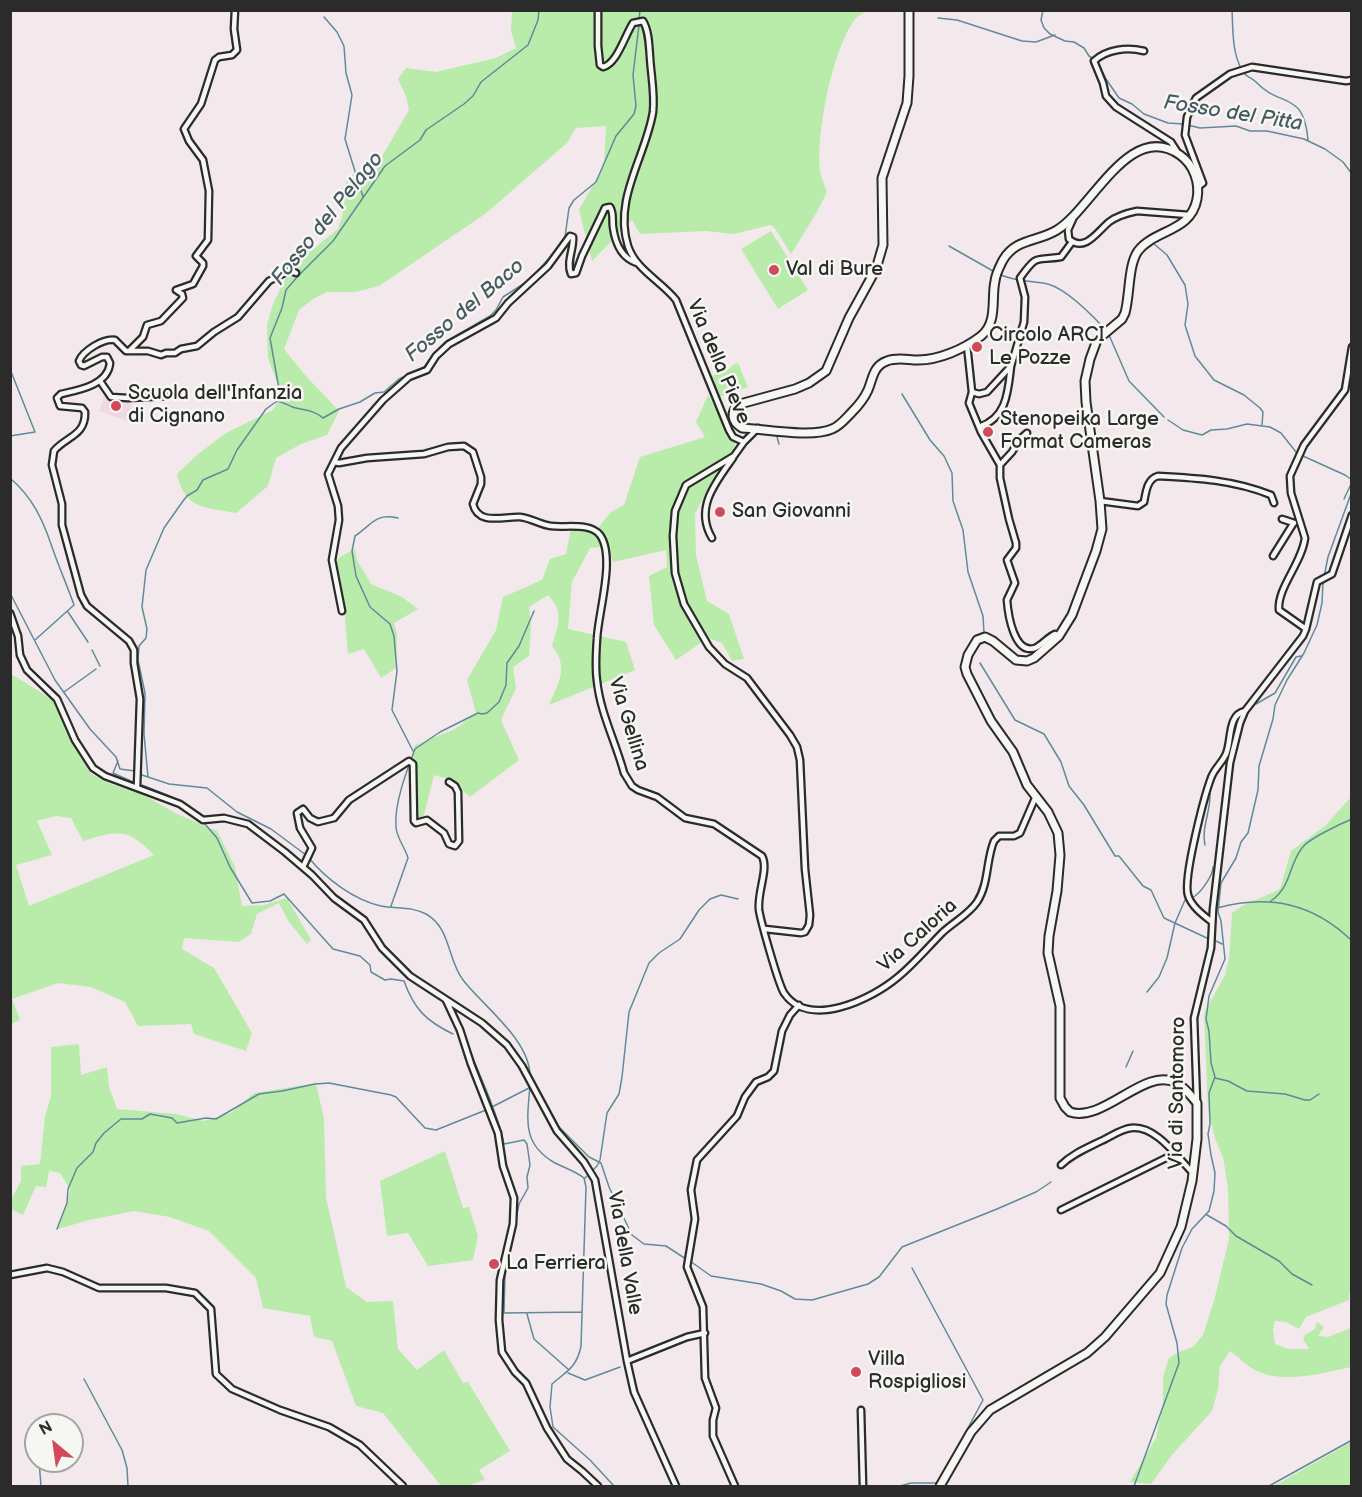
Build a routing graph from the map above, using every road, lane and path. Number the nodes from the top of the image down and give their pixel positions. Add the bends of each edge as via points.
1 (235, 10) edge
2 (598, 10) edge
3 (909, 10) edge
4 (1144, 51) dead end
5 (1352, 80) edge
6 (1178, 153) junction
7 (1198, 187) junction
8 (1190, 215) junction
9 (1074, 216) junction
10 (1072, 242) junction
11 (637, 263) junction
12 (296, 273) dead end
13 (967, 345) junction
14 (1352, 347) edge
15 (129, 351) junction
16 (1011, 366) junction
17 (100, 381) junction
18 (972, 392) junction
19 (166, 396) dead end
20 (979, 427) junction
21 (758, 428) junction
22 (1027, 433) dead end
23 (744, 442) junction
24 (734, 456) junction
25 (334, 462) junction
26 (1000, 465) junction
27 (1100, 501) junction
28 (1274, 502) dead end
29 (1352, 514) edge
30 (1282, 519) dead end
31 (1299, 522) junction
32 (1293, 524) junction
33 (712, 538) dead end
34 (1273, 556) dead end
35 (342, 611) dead end
36 (10, 613) edge
37 (1306, 628) junction
38 (1059, 636) junction
39 (1245, 711) junction
40 (449, 782) dead end
41 (137, 784) junction
42 (1036, 796) junction
43 (303, 865) junction
44 (1212, 921) junction
45 (765, 930) junction
46 (446, 1000) junction
47 (800, 1005) junction
48 (1197, 1103) junction
49 (1174, 1154) junction
50 (1061, 1166) dead end
51 (1193, 1174) junction
52 (1061, 1210) dead end
53 (10, 1275) edge
54 (705, 1333) junction
55 (627, 1361) junction
56 (861, 1410) dead end
57 (403, 1486) edge
58 (598, 1486) edge
59 (676, 1486) edge
60 (735, 1486) edge
61 (863, 1486) edge
62 (940, 1486) edge

1 - 15 street via 237,50 214,60 201,104 184,129 203,160 209,191 208,240 196,256 203,266 193,284 176,290 183,298 159,323 147,325 143,337
2 - 11 street, Via della Pieve via 599,60 603,67 615,60 633,23 643,21 648,34 653,111 626,214 628,245
3 - 21 main road via 907,104 882,178 880,257 826,371 809,383 744,403 733,411 734,423 742,428
4 - 6 street via 1124,48 1094,61 1106,96 1116,107 1171,142
5 - 7 street via 1252,67 1230,74 1197,98 1186,117 1185,135 1203,183
6 - 7 main road via 1195,174
6 - 9 main road via 1159,147 1129,156
7 - 8 main road via 1198,199
8 - 10 street via 1137,211 1111,221 1090,241
8 - 27 main road via 1177,228 1139,251 1125,313 1097,340 1090,359 1085,391
9 - 10 street via 1068,236
9 - 13 main road via 1057,231 1011,249 995,279 993,312 987,328
10 - 16 street via 1061,256 1034,260 1019,279 1025,297 1024,322
11 - 23 street, Via della Pieve via 676,300 729,430
11 - 25 street via 620,249 613,211 605,208 576,273 571,274 569,268 574,242 570,236 548,266 496,318 449,344 427,370 409,377 383,400 341,448
12 - 15 street via 290,270 269,281 238,317 197,346 161,355
13 - 18 street
13 - 21 main road via 939,357 885,362 875,370 864,399 833,429 812,433
14 - 31 street via 1345,390 1299,454 1290,476
15 - 17 street via 109,339 81,357 79,361 84,366 105,356 109,359 108,374
16 - 18 street via 987,392
16 - 20 street via 1003,407 989,424
17 - 19 street via 111,397
17 - 41 street via 57,398 60,406 82,408 86,415 75,435 54,451 52,465 62,504 65,540 84,602 129,641 134,650 140,699
18 - 20 street via 969,401
20 - 26 street
21 - 23 street, Via della Pieve
22 - 26 street
23 - 24 street, Via della Pieve
24 - 33 street, Via della Pieve via 706,504 705,520
24 - 45 street via 686,485 675,511 673,536 684,604 709,647 725,664 747,678 790,735 800,760 809,925 801,933
25 - 35 street via 328,474 339,520 332,560
25 - 45 street, Via Gellina via 464,446 472,452 481,477 473,504 479,514 597,532 605,548 606,572 597,630 597,681 627,780 684,818 714,824 762,856 765,865 759,911
26 - 38 street via 1016,543 1007,560 1015,583 1007,600 1017,638 1020,645 1031,648 1055,634
27 - 28 street via 1138,506 1144,502 1149,481 1158,476 1217,479 1271,495
27 - 38 main road via 1100,538 1072,615
29 - 37 street, Via di Santomoro via 1333,573 1316,585
30 - 32 street
31 - 32 street
31 - 37 street via 1304,545 1278,606 1280,613
32 - 34 street
36 - 41 street, Via della Valle via 27,670 57,699 90,764 105,776
37 - 39 street, Via di Santomoro
38 - 42 main road via 1034,658 1021,661 993,641 981,638 973,645 966,662 967,674 983,708
39 - 44 street, Via di Santomoro via 1230,763
39 - 44 street, Via di Santomoro via 1235,717 1226,755 1212,776 1189,868 1187,893 1192,904
40 - 43 street via 458,792 459,841 455,846 428,820 414,821 413,764 409,761 349,800 334,818 318,822 303,809 297,813 311,845
41 - 43 street, Via della Valle via 180,804 203,820 224,818 248,824
42 - 47 street, Via Caloria via 1020,833 999,836 994,841 977,903 897,978 870,996 830,1010 811,1011
42 - 48 main road via 1054,823 1059,844 1057,891 1047,945 1060,1006 1062,1102 1071,1112 1084,1114 1147,1085 1168,1080 1184,1088
43 - 46 street, Via della Valle via 334,898 364,920 382,948 410,976
44 - 48 street, Via di Santomoro via 1211,948 1194,1018
45 - 47 street via 784,993
46 - 55 street, Via della Valle via 507,1045 557,1131 593,1175
46 - 58 street via 498,1134 503,1166 514,1197 513,1224 500,1280 502,1352 526,1383 560,1450
47 - 54 street via 782,1031 774,1071 756,1082 737,1116 697,1160 691,1190 695,1219 687,1267 703,1307
48 - 51 main road, Via di Santomoro
49 - 50 street via 1152,1133 1131,1128 1073,1156
49 - 51 street
49 - 52 street
51 - 62 main road, Via di Santomoro via 1180,1227 1150,1286 1087,1353 990,1410 971,1432
53 - 57 street via 47,1268 99,1288 166,1288 195,1293 211,1309 216,1374 232,1389 329,1427 360,1445
54 - 55 street via 687,1336
54 - 60 street via 705,1377 716,1408 713,1436
55 - 59 street, Via della Valle via 637,1401
56 - 61 street

